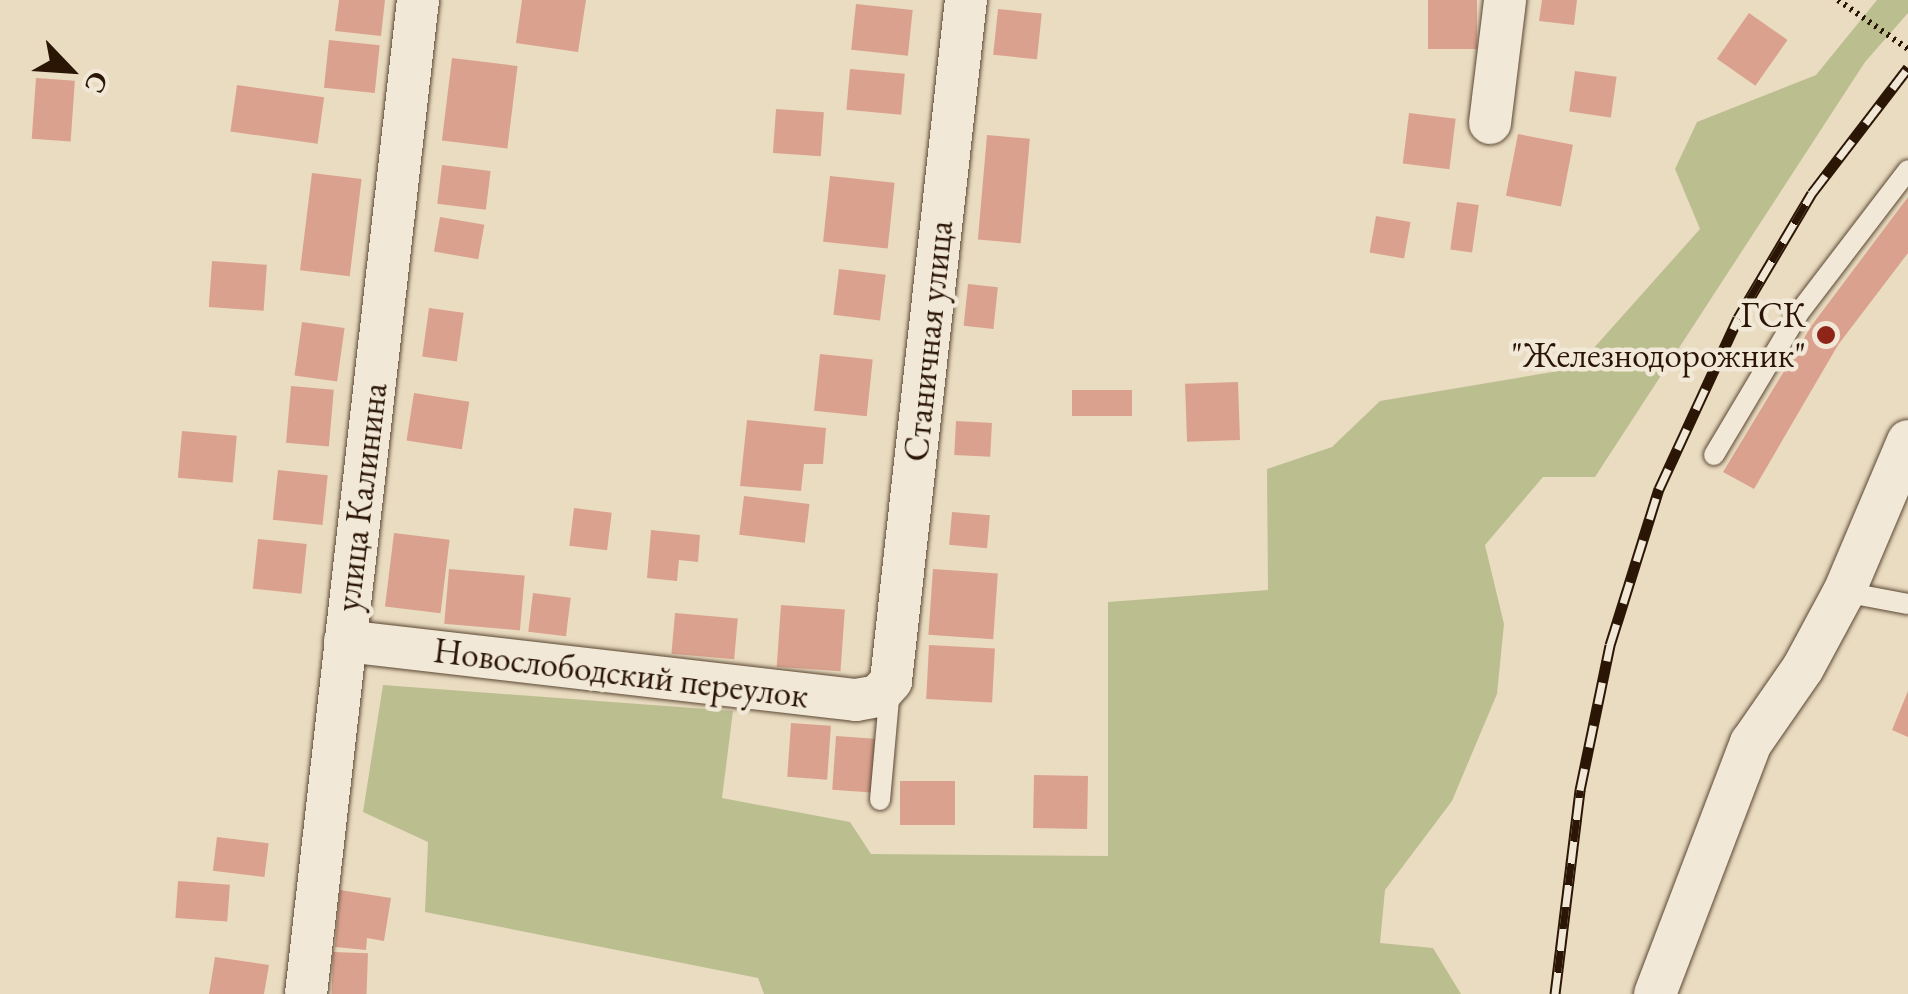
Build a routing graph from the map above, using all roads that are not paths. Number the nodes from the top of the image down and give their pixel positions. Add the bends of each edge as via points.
1 (418, 0) edge
2 (966, 0) edge
3 (1505, 0) edge
4 (1490, 123) dead end
5 (1908, 170) edge
6 (1908, 442) edge
7 (1714, 455) dead end
8 (1844, 592) junction
9 (1908, 604) edge
10 (345, 641) junction
11 (891, 681) junction
12 (880, 800) dead end
13 (306, 994) edge
14 (1655, 994) edge

1 - 10 street, улица Калинина
2 - 11 street, Станичная улица
3 - 4 street
5 - 7 lane via 1798,314
6 - 8 street
8 - 9 lane
8 - 14 street via 1804,668 1752,743
10 - 11 street, Новослободский переулок via 856,700 878,696
10 - 13 street, улица Калинина
11 - 12 lane

